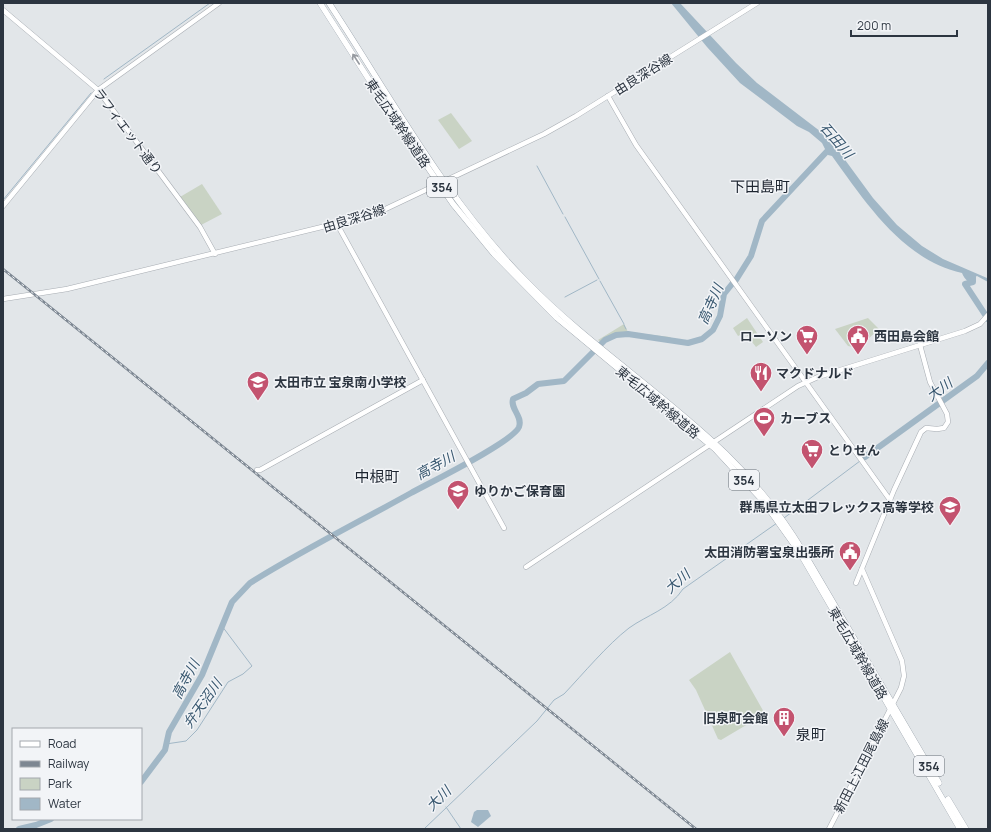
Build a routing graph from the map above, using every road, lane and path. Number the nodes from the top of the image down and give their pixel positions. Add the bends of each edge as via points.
1 (219, 3) edge
2 (320, 3) edge
3 (329, 3) edge
4 (757, 3) edge
5 (3, 10) edge
6 (98, 90) junction
7 (608, 96) junction
8 (442, 182) junction
9 (3, 206) edge
10 (337, 224) junction
11 (216, 254) junction
12 (3, 299) edge
13 (988, 315) edge
14 (920, 345) junction
15 (423, 380) junction
16 (806, 382) junction
17 (711, 443) junction
18 (257, 470) dead end
19 (890, 500) junction
20 (784, 525) junction
21 (504, 528) dead end
22 (526, 567) dead end
23 (862, 569) junction
24 (871, 589) junction
25 (893, 703) junction
26 (890, 710) junction
27 (963, 828) edge
28 (830, 829) edge

1 - 6 street
8 -> 2 highway, 東毛広域幹線道路 / 354 via 389,111
3 - 8 highway, 東毛広域幹線道路 / 354
4 - 7 street, 由良深谷線
5 - 6 street, ラフィエット通り
6 - 9 street
6 - 11 street, ラフィエット通り via 200,227
7 - 8 street, 由良深谷線 via 544,134
7 - 16 street via 636,146
8 - 10 street, 由良深谷線 via 375,214
8 - 17 highway, 東毛広域幹線道路 / 354 via 465,220 547,309
10 - 11 street, 由良深谷線
10 - 15 street
11 - 12 street, 由良深谷線 via 67,289
13 - 14 street via 982,322 965,332
14 - 16 street via 818,376
14 - 19 street via 927,374 949,417 947,425 941,429 926,428 921,432
15 - 18 street
15 - 21 street
16 - 17 street
16 - 19 street
17 - 20 highway, 東毛広域幹線道路 / 354 via 746,475
17 - 22 street
19 - 23 street
20 - 25 highway, 東毛広域幹線道路 / 354
20 - 26 highway, 東毛広域幹線道路 / 354
23 - 24 street, 新田上江田尾島線
23 - 24 street via 856,583 865,582
24 - 25 street, 新田上江田尾島線 via 904,670 902,684
25 - 26 street, 新田上江田尾島線
25 - 27 highway, 東毛広域幹線道路 / 354
26 - 27 highway, 東毛広域幹線道路 / 354
26 - 28 street, 新田上江田尾島線

